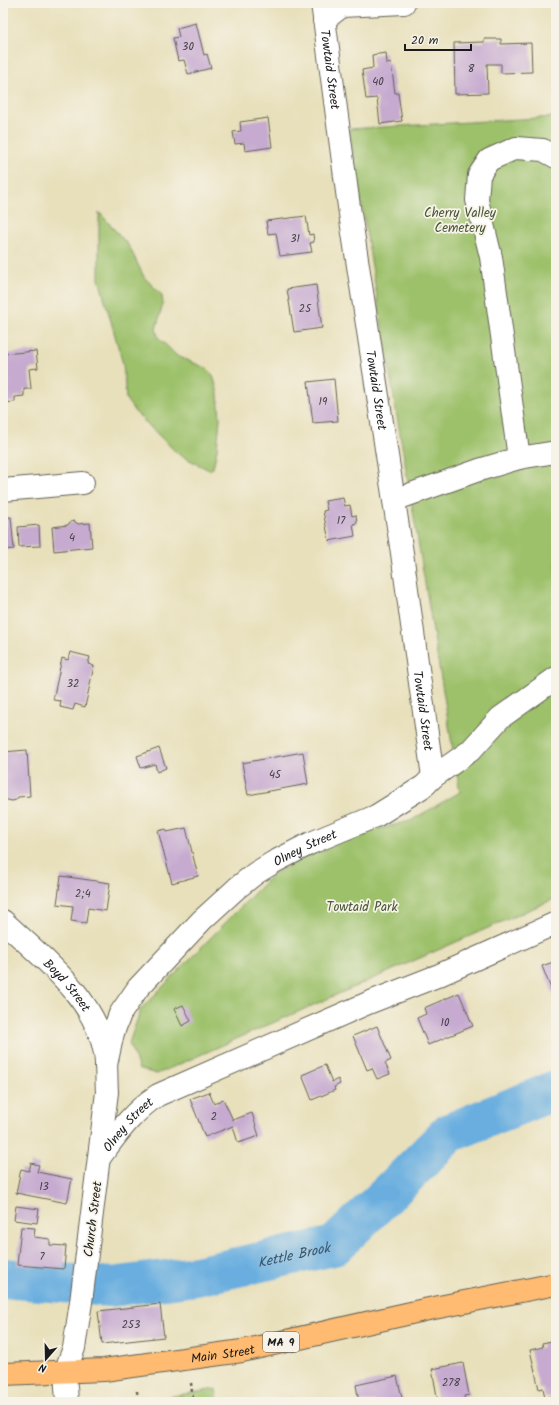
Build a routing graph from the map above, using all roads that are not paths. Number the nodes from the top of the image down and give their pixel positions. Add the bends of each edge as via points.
1 (404, 3) edge
2 (323, 12) edge
3 (556, 157) edge
4 (556, 452) edge
5 (519, 458) junction
6 (84, 483) dead end
7 (3, 490) edge
8 (394, 500) junction
9 (556, 678) edge
10 (433, 777) junction
11 (3, 921) edge
12 (556, 923) edge
13 (106, 1065) junction
14 (99, 1158) junction
15 (556, 1284) edge
16 (65, 1372) junction
17 (3, 1374) edge
18 (67, 1402) edge

1 - 2 street via 342,6
2 - 8 street, Towtaid Street via 349,207
3 - 5 street via 543,150 516,148 489,160 479,175 477,200 491,257
4 - 5 street
5 - 8 street
6 - 7 street
8 - 10 street, Towtaid Street
9 - 10 street, Olney Street via 500,718 470,751
10 - 13 street, Olney Street via 424,786 376,816 292,852 256,872 237,888 202,920 138,988 120,1014
11 - 13 street, Boyd Street via 80,998 100,1037
12 - 14 street, Olney Street via 158,1095 130,1118
13 - 14 street, Church Street via 107,1092
14 - 16 street, Church Street via 88,1257 74,1348
15 - 16 highway, Main Street / MA 9 via 424,1310 242,1351 104,1370
16 - 17 highway, Main Street / MA 9
16 - 18 street

